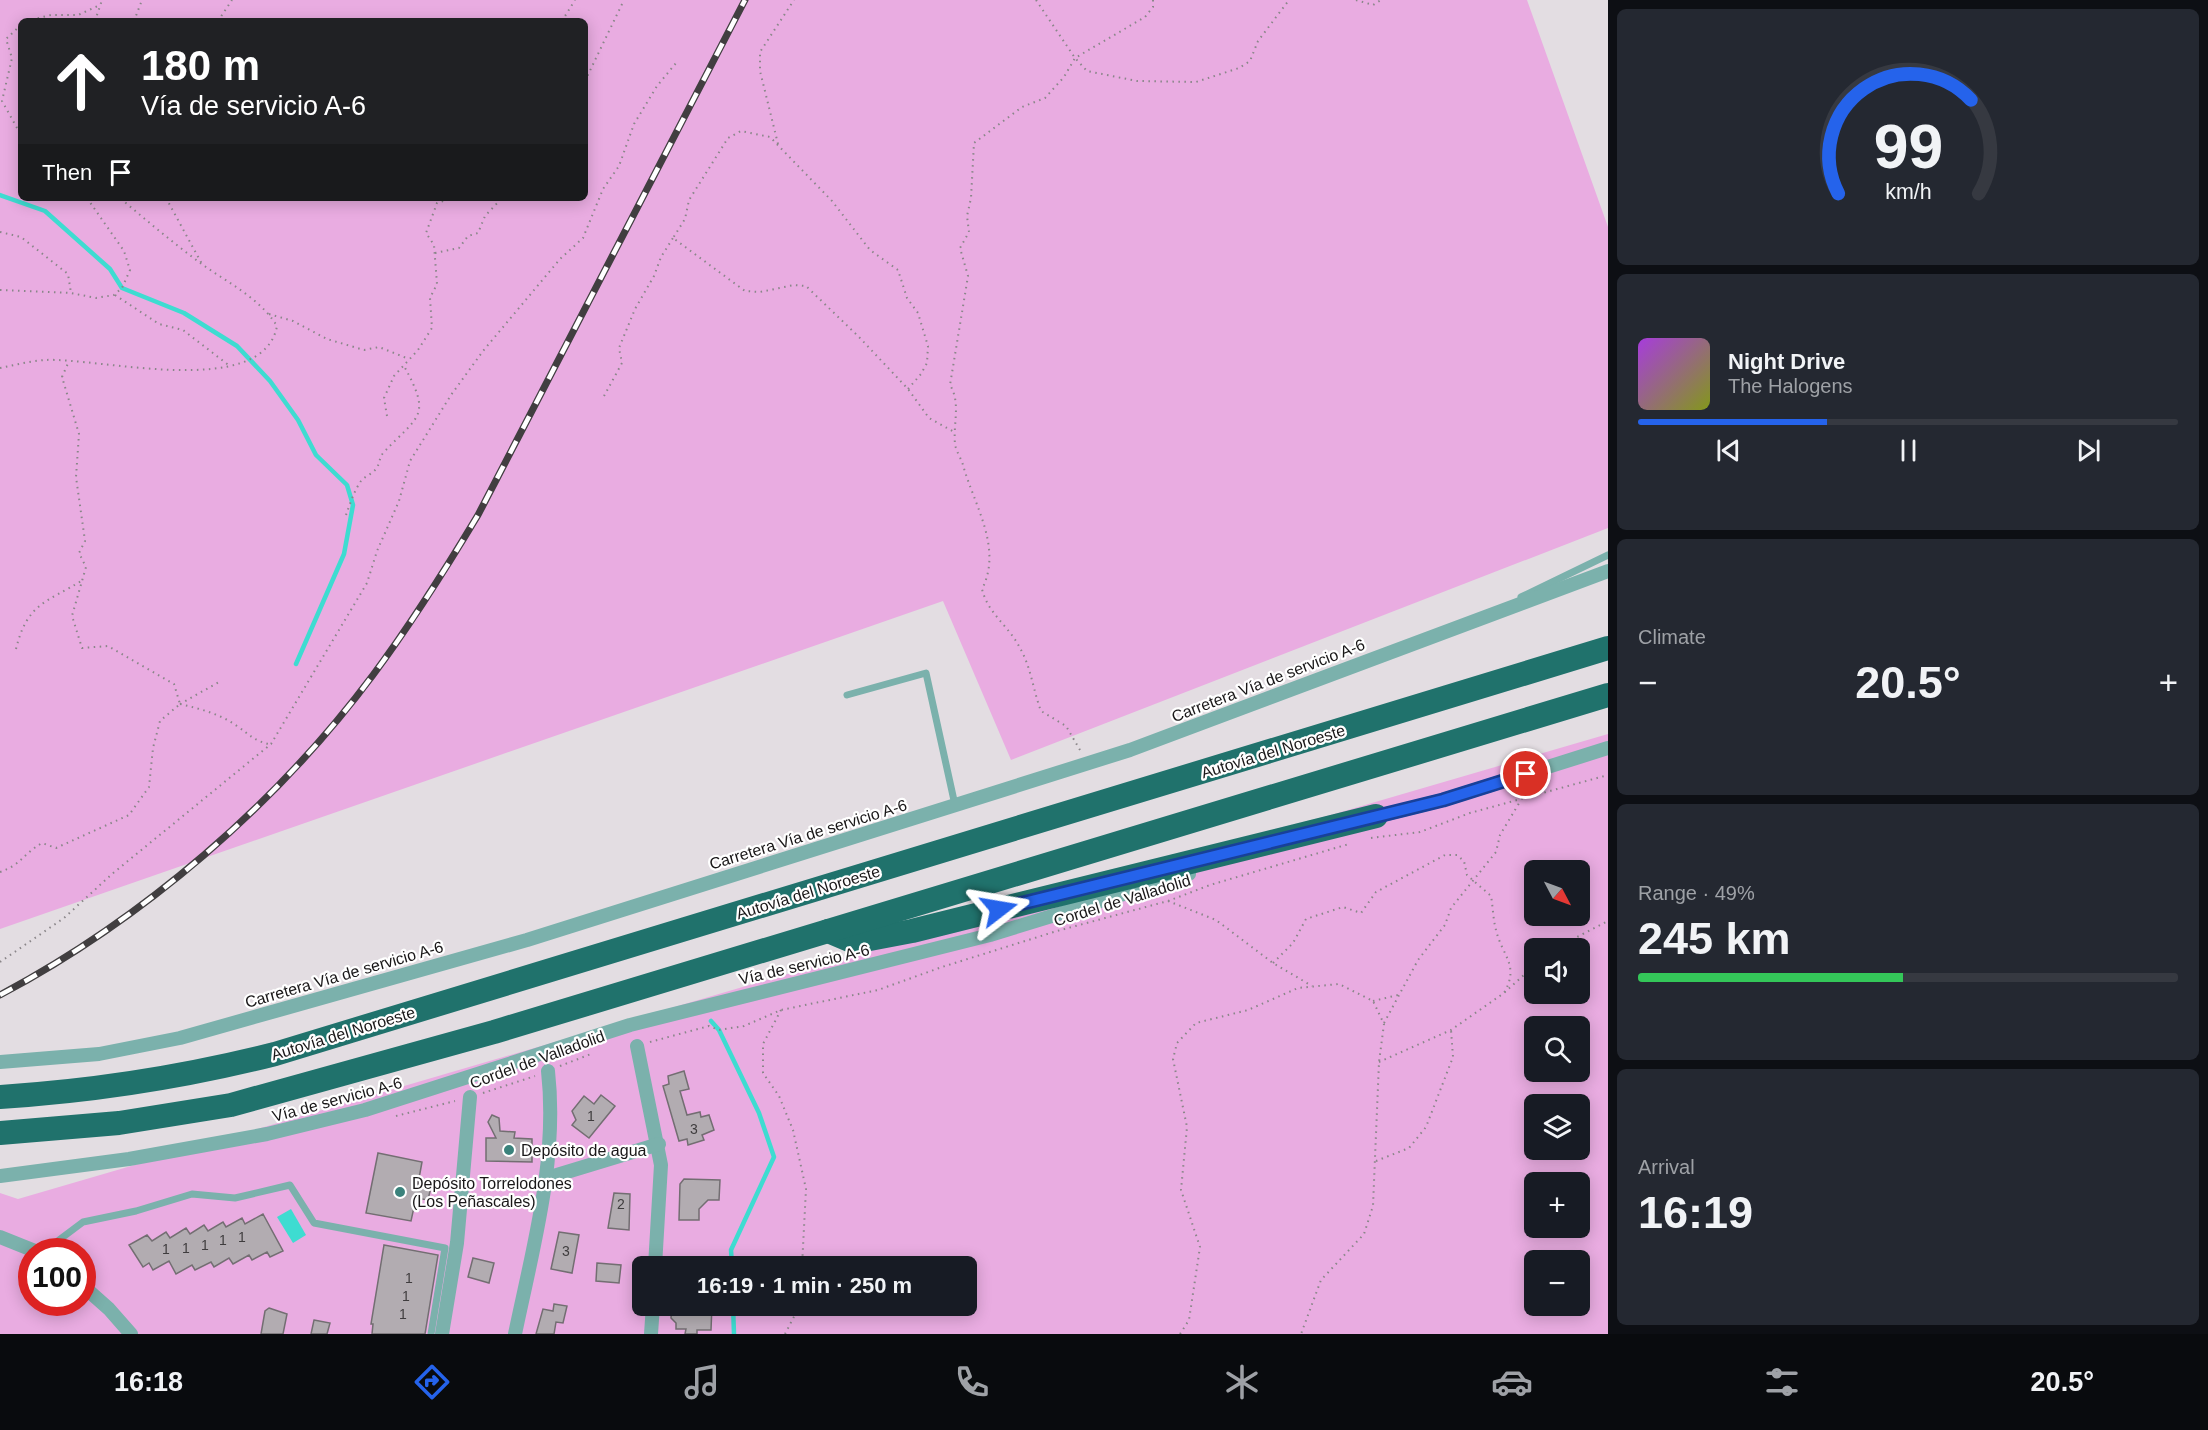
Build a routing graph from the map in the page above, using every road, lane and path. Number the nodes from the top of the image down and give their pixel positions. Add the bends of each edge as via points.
1 (102, 0) edge
2 (142, 0) edge
3 (232, 0) edge
4 (575, 0) edge
5 (624, 0) edge
6 (794, 0) edge
7 (1036, 0) edge
8 (1153, 0) edge
9 (1289, 0) edge
10 (1356, 0) edge
11 (1381, 0) edge
12 (100, 4) junction
13 (38, 18) edge
14 (96, 18) edge
15 (135, 18) edge
16 (220, 18) edge
17 (564, 18) edge
18 (18, 28) edge
19 (0, 38) edge
20 (6, 39) junction
21 (1075, 58) junction
22 (676, 63) dead end
23 (588, 75) edge
24 (18, 129) edge
25 (778, 144) junction
26 (89, 201) edge
27 (124, 201) edge
28 (168, 201) edge
29 (443, 201) edge
30 (499, 201) edge
31 (0, 232) edge
32 (673, 238) junction
33 (435, 254) junction
34 (203, 265) junction
35 (0, 290) edge
36 (71, 293) junction
37 (114, 295) junction
38 (269, 314) junction
39 (410, 359) junction
40 (69, 361) junction
41 (404, 366) junction
42 (231, 367) junction
43 (0, 368) edge
44 (908, 389) junction
45 (604, 396) dead end
46 (387, 416) dead end
47 (956, 433) junction
48 (346, 515) dead end
49 (1608, 555) edge
50 (1608, 571) edge
51 (84, 580) junction
52 (1480, 617) junction
53 (1608, 648) edge
54 (16, 649) dead end
55 (219, 682) dead end
56 (847, 695) dead end
57 (1608, 695) edge
58 (180, 704) junction
59 (271, 744) junction
60 (1608, 748) edge
61 (1084, 764) junction
62 (1608, 775) edge
63 (1521, 800) junction
64 (955, 805) junction
65 (1376, 816) junction
66 (1365, 839) dead end
67 (1355, 842) dead end
68 (0, 872) edge
69 (1474, 883) junction
70 (1168, 901) junction
71 (1608, 921) edge
72 (828, 931) junction
73 (1575, 938) edge
74 (0, 962) edge
75 (1273, 963) junction
76 (1524, 975) edge
77 (1312, 986) junction
78 (1504, 993) junction
79 (1398, 995) junction
80 (1373, 1001) junction
81 (781, 1010) junction
82 (1384, 1024) junction
83 (1451, 1030) junction
84 (637, 1046) joint
85 (598, 1050) dead end
86 (0, 1062) edge
87 (1379, 1062) junction
88 (548, 1071) junction
89 (0, 1097) edge
90 (470, 1097) junction
91 (391, 1117) dead end
92 (0, 1133) edge
93 (659, 1144) junction
94 (1375, 1161) junction
95 (0, 1176) edge
96 (548, 1178) junction
97 (0, 1237) edge
98 (62, 1238) edge
99 (18, 1244) edge
100 (656, 1256) edge
101 (803, 1256) edge
102 (96, 1297) edge
103 (652, 1316) edge
104 (794, 1316) edge
105 (131, 1334) edge
106 (431, 1334) edge
107 (442, 1334) edge
108 (515, 1334) edge
109 (651, 1334) edge
110 (785, 1334) edge
111 (1180, 1334) edge
112 (1302, 1334) edge

1 - 12 path
2 - 15 path
3 - 16 path
4 - 17 path
5 - 23 path
6 - 25 path via 760,52 760,71
7 - 21 path
8 - 21 path via 1145,17
9 - 21 path via 1258,41 1250,61 1211,78 1196,82 1114,78 1088,70
10 - 11 path via 1373,5
12 - 13 path via 78,15
12 - 14 path
18 - 20 path
19 - 20 path
20 - 24 path via 12,58 2,100
21 - 47 path via 1045,98 1022,107 974,143 969,232 960,248 968,276 950,385 957,410
22 - 59 path via 634,124 619,166 603,189 584,238 560,260 483,351 450,395 410,461 367,583
25 - 32 path via 770,137 741,131 728,138 689,200 685,219
25 - 44 path via 832,201 870,250 898,270 928,346 927,363
26 - 37 path via 124,252 130,270
27 - 34 path
28 - 34 path
29 - 33 path via 437,203 426,233
30 - 33 path via 485,216 478,233 468,236 459,248
31 - 36 path via 21,237 68,274
32 - 44 path via 745,291 806,286
32 - 45 path via 635,309 619,348 622,363
33 - 39 path via 437,284 430,298 432,328
34 - 38 path
35 - 36 path
36 - 37 path via 96,298
37 - 42 path via 159,324 183,330
38 - 39 path via 293,321 327,339 364,350 379,347
38 - 42 path via 277,326 274,339 265,351
39 - 41 path
40 - 42 path via 165,371
40 - 43 path via 45,360
40 - 51 path via 62,377 79,434 76,477 85,542 79,553 86,567
41 - 46 path via 394,376 384,398
41 - 48 path via 417,390 420,406 416,419 382,453 376,469 362,480
44 - 47 path via 929,418
47 - 61 path via 956,445 990,550 989,574 982,589 984,599 1020,646 1041,711 1066,726 1079,744
49 - 52 lane
50 - 52 street, Carretera Vía de servicio A-6
51 - 54 path via 52,597 26,618
51 - 58 path via 72,616 82,648 108,646 128,657 174,684
52 - 61 street, Carretera Vía de servicio A-6
53 - 89 highway, Autovía del Noroeste via 275,1054 132,1085
55 - 58 path
56 - 64 lane via 926,673
57 - 72 highway
58 - 59 path via 211,712 238,726 255,741
58 - 68 path via 160,721 149,787 129,815 56,848 42,843 28,851 16,866
59 - 74 path via 64,918
60 - 65 street, Vía de servicio A-6 via 1443,800
61 - 64 street, Carretera Vía de servicio A-6
62 - 63 path
63 - 66 path via 1470,813 1420,832
63 - 69 path via 1500,835 1496,852
64 - 86 street, Carretera Vía de servicio A-6 via 527,940 180,1038 99,1054
65 - 72 highway via 912,931 854,942
65 - 95 street, Vía de servicio A-6 via 990,935 630,1025 365,1110 267,1134 129,1159
67 - 70 path, Cordel de Valladolid
69 - 75 path via 1467,875 1464,861 1456,855 1445,855 1376,892 1361,914 1343,907 1306,919 1293,943
69 - 78 path via 1491,896 1496,930 1511,965 1512,979
69 - 79 path via 1451,908 1445,925
70 - 75 path via 1216,920
70 - 81 path, Cordel de Valladolid via 1057,931 878,990
71 - 73 path
72 - 92 highway via 494,1032 231,1105 119,1123
75 - 77 path
76 - 78 path
77 - 80 path via 1339,984
77 - 111 path via 1298,988 1248,1010 1196,1023 1177,1043 1173,1059 1187,1127 1181,1190 1200,1247 1189,1320
78 - 83 path
79 - 80 path
79 - 82 path
80 - 82 path
81 - 84 path, Cordel de Valladolid via 744,1026 719,1030 709,1026
81 - 101 path via 763,1044 763,1073 794,1130 806,1189
82 - 87 path
83 - 87 path
83 - 94 path via 1453,1057 1426,1127 1409,1148
84 - 93 street
85 - 88 path, Cordel de Valladolid
87 - 94 path
88 - 90 path, Cordel de Valladolid
88 - 96 street via 552,1104
90 - 91 path, Cordel de Valladolid
90 - 107 street via 457,1243
93 - 96 street
93 - 100 street
94 - 112 path via 1373,1206 1364,1234 1321,1280
96 - 108 street
97 - 99 street
98 - 106 lane via 83,1222 192,1194 235,1198 290,1185 314,1223 445,1248
102 - 105 street
103 - 109 street
104 - 110 path

